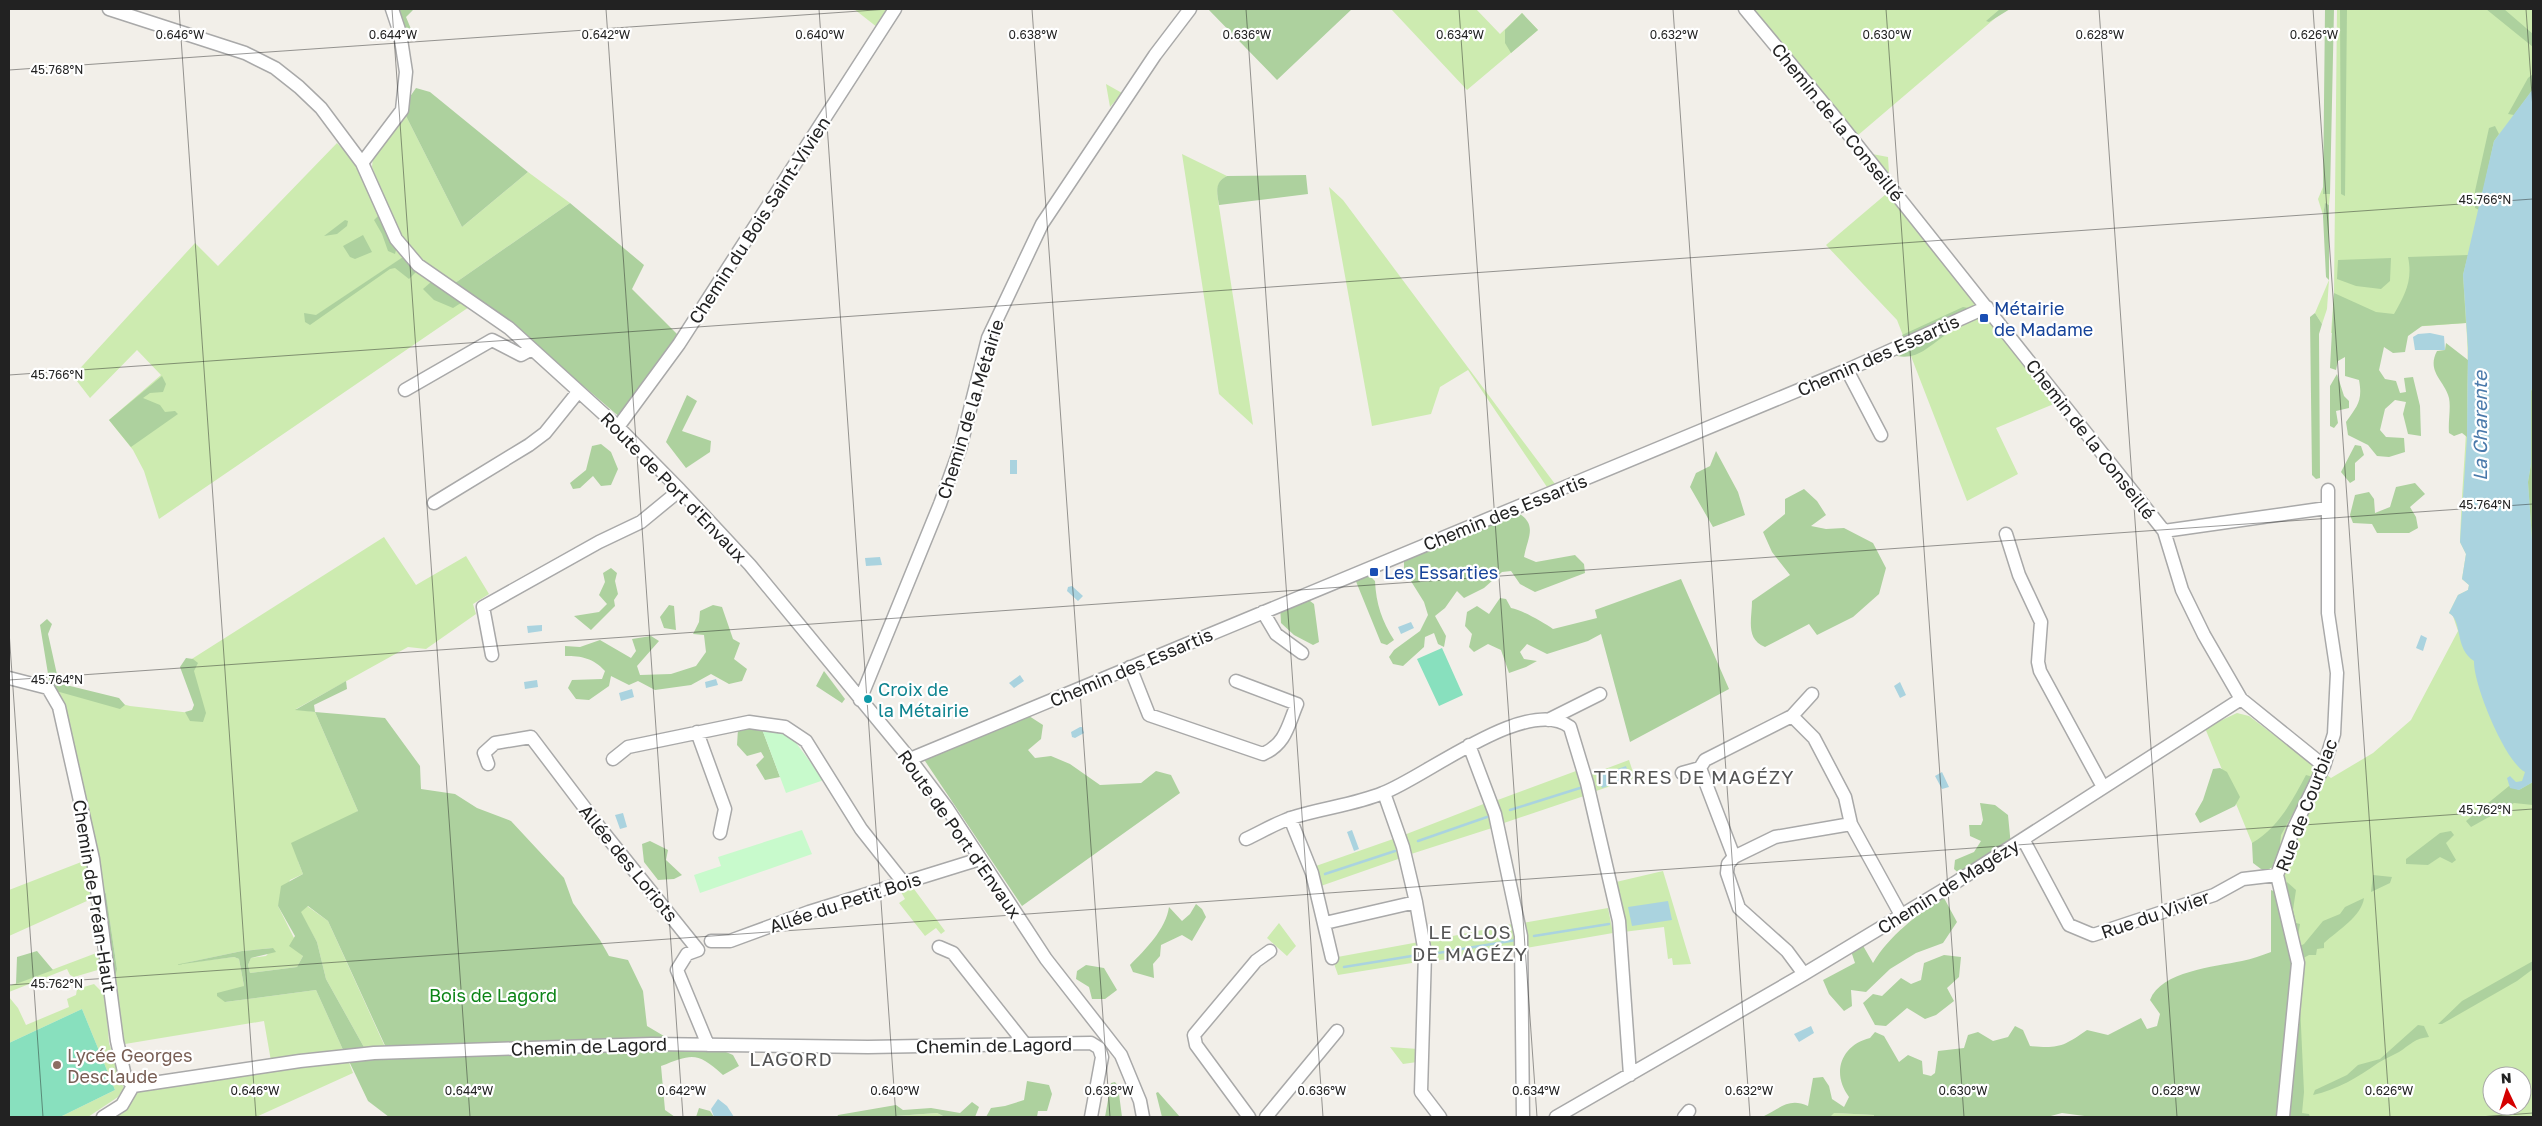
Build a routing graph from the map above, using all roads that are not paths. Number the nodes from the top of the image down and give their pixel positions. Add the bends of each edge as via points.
1 (109, 9) edge
2 (392, 9) edge
3 (895, 9) edge
4 (1190, 9) edge
5 (1745, 9) edge
6 (362, 162) junction
7 (1987, 307) junction
8 (532, 349) junction
9 (1847, 370) junction
10 (405, 390) dead end
11 (578, 392) junction
12 (618, 427) junction
13 (1882, 435) dead end
14 (680, 490) junction
15 (2328, 490) dead end
16 (434, 503) dead end
17 (2327, 508) junction
18 (2164, 531) junction
19 (2006, 534) dead end
20 (1263, 612) junction
21 (1302, 652) dead end
22 (492, 655) dead end
23 (1130, 667) junction
24 (9, 678) edge
25 (1236, 681) dead end
26 (1600, 694) dead end
27 (1812, 694) dead end
28 (2241, 699) junction
29 (860, 700) junction
30 (1792, 716) junction
31 (1548, 720) junction
32 (697, 732) junction
33 (1469, 745) junction
34 (613, 759) dead end
35 (910, 759) junction
36 (488, 764) dead end
37 (2324, 766) junction
38 (1700, 768) junction
39 (1682, 773) dead end
40 (2104, 787) junction
41 (1384, 793) junction
42 (1290, 818) junction
43 (1851, 824) junction
44 (720, 833) dead end
45 (1246, 839) dead end
46 (2023, 839) junction
47 (1734, 857) junction
48 (980, 859) junction
49 (2277, 875) junction
50 (903, 882) junction
51 (1416, 902) junction
52 (1901, 915) junction
53 (1325, 923) junction
54 (711, 940) dead end
55 (939, 947) dead end
56 (1270, 951) dead end
57 (1332, 958) dead end
58 (1804, 974) junction
59 (1337, 1031) dead end
60 (1025, 1044) junction
61 (708, 1045) junction
62 (1630, 1075) junction
63 (133, 1086) junction
64 (1136, 1092) junction
65 (103, 1117) edge
66 (1090, 1117) edge
67 (1135, 1117) edge
68 (1142, 1117) edge
69 (1249, 1117) edge
70 (1266, 1117) edge
71 (1440, 1117) edge
72 (1523, 1117) edge
73 (1556, 1117) edge
74 (2283, 1117) edge

1 - 6 street, Route de Port d'Envaux via 209,40 275,68 321,108
2 - 6 street via 406,72 402,110
3 - 12 street, Chemin du Bois Saint-Vivien via 679,344
4 - 29 street, Chemin de la Métairie via 1154,55 1042,224 988,338 960,449
5 - 7 street, Chemin de la Conseillé
6 - 8 street, Route de Port d'Envaux via 385,219 409,256 429,275 484,309
7 - 9 street, Chemin des Essartis
7 - 18 street, Chemin de la Conseillé
8 - 10 street via 520,355 492,340
8 - 11 street, Route de Port d'Envaux
9 - 13 street
9 - 20 street, Chemin des Essartis
11 - 12 street, Route de Port d'Envaux
11 - 16 street via 544,433 529,445
12 - 14 street, Route de Port d'Envaux
14 - 22 street via 642,522 591,546 483,607
14 - 29 street, Route de Port d'Envaux via 750,565
15 - 17 street, Rue de Courbiac
17 - 18 street, Chemin de la Conseillé
17 - 37 street, Rue de Courbiac via 2328,613 2337,672 2334,734
18 - 28 street via 2182,590
19 - 40 street via 2019,575 2041,622 2040,671
20 - 21 street via 1276,634
20 - 23 street, Chemin des Essartis
23 - 25 street via 1149,715 1263,754 1276,748 1297,704
23 - 35 street, Chemin des Essartis
24 - 63 street, Chemin de Préan-Haut via 48,688 59,707 93,859 117,1041 125,1076
26 - 31 street
27 - 30 street
28 - 37 street
28 - 40 street, Chemin de Magézy
29 - 35 street, Route de Port d'Envaux
30 - 38 street via 1705,760
30 - 43 street via 1814,738 1845,797
31 - 33 street via 1513,725
31 - 62 street via 1570,727 1596,820 1619,921
32 - 34 street via 628,747
32 - 44 street via 725,809
32 - 50 street via 748,722 768,723 785,727 806,741 861,829
33 - 41 street
33 - 72 street via 1495,814 1521,936
35 - 48 street, Route de Port d'Envaux
36 - 61 street, Allée des Loriots via 484,752 495,743 531,737 698,950 687,954 677,970
37 - 49 street, Rue de Courbiac via 2294,828
38 - 39 street
38 - 47 street
40 - 46 street, Chemin de Magézy
41 - 42 street
41 - 51 street via 1403,847
42 - 45 street
42 - 53 street via 1312,872
43 - 47 street via 1775,837
43 - 52 street
46 - 49 street, Rue du Vivier via 2070,925 2093,935 2214,895 2242,879
46 - 52 street, Chemin de Magézy
47 - 58 street via 1728,864 1727,874 1739,908 1787,951
48 - 50 street, Allée du Petit Bois
48 - 64 street, Route de Port d'Envaux via 1046,959 1121,1056
49 - 74 street, Rue de Courbiac via 2298,963
50 - 54 street, Allée du Petit Bois via 730,941
51 - 53 street
51 - 71 street via 1425,953 1421,1092
52 - 58 street, Chemin de Magézy
53 - 57 street
55 - 60 street via 953,952
56 - 69 street via 1256,961 1194,1035 1196,1045
58 - 62 street, Chemin de Magézy
59 - 70 street
60 - 61 street, Chemin de Lagord via 868,1047
60 - 66 street, Chemin de Lagord via 1091,1043 1099,1048 1102,1057
61 - 63 street, Chemin de Lagord via 374,1053
62 - 73 street, Chemin de Magézy
63 - 65 street via 122,1105
64 - 67 street
64 - 68 street, Route de Port d'Envaux

